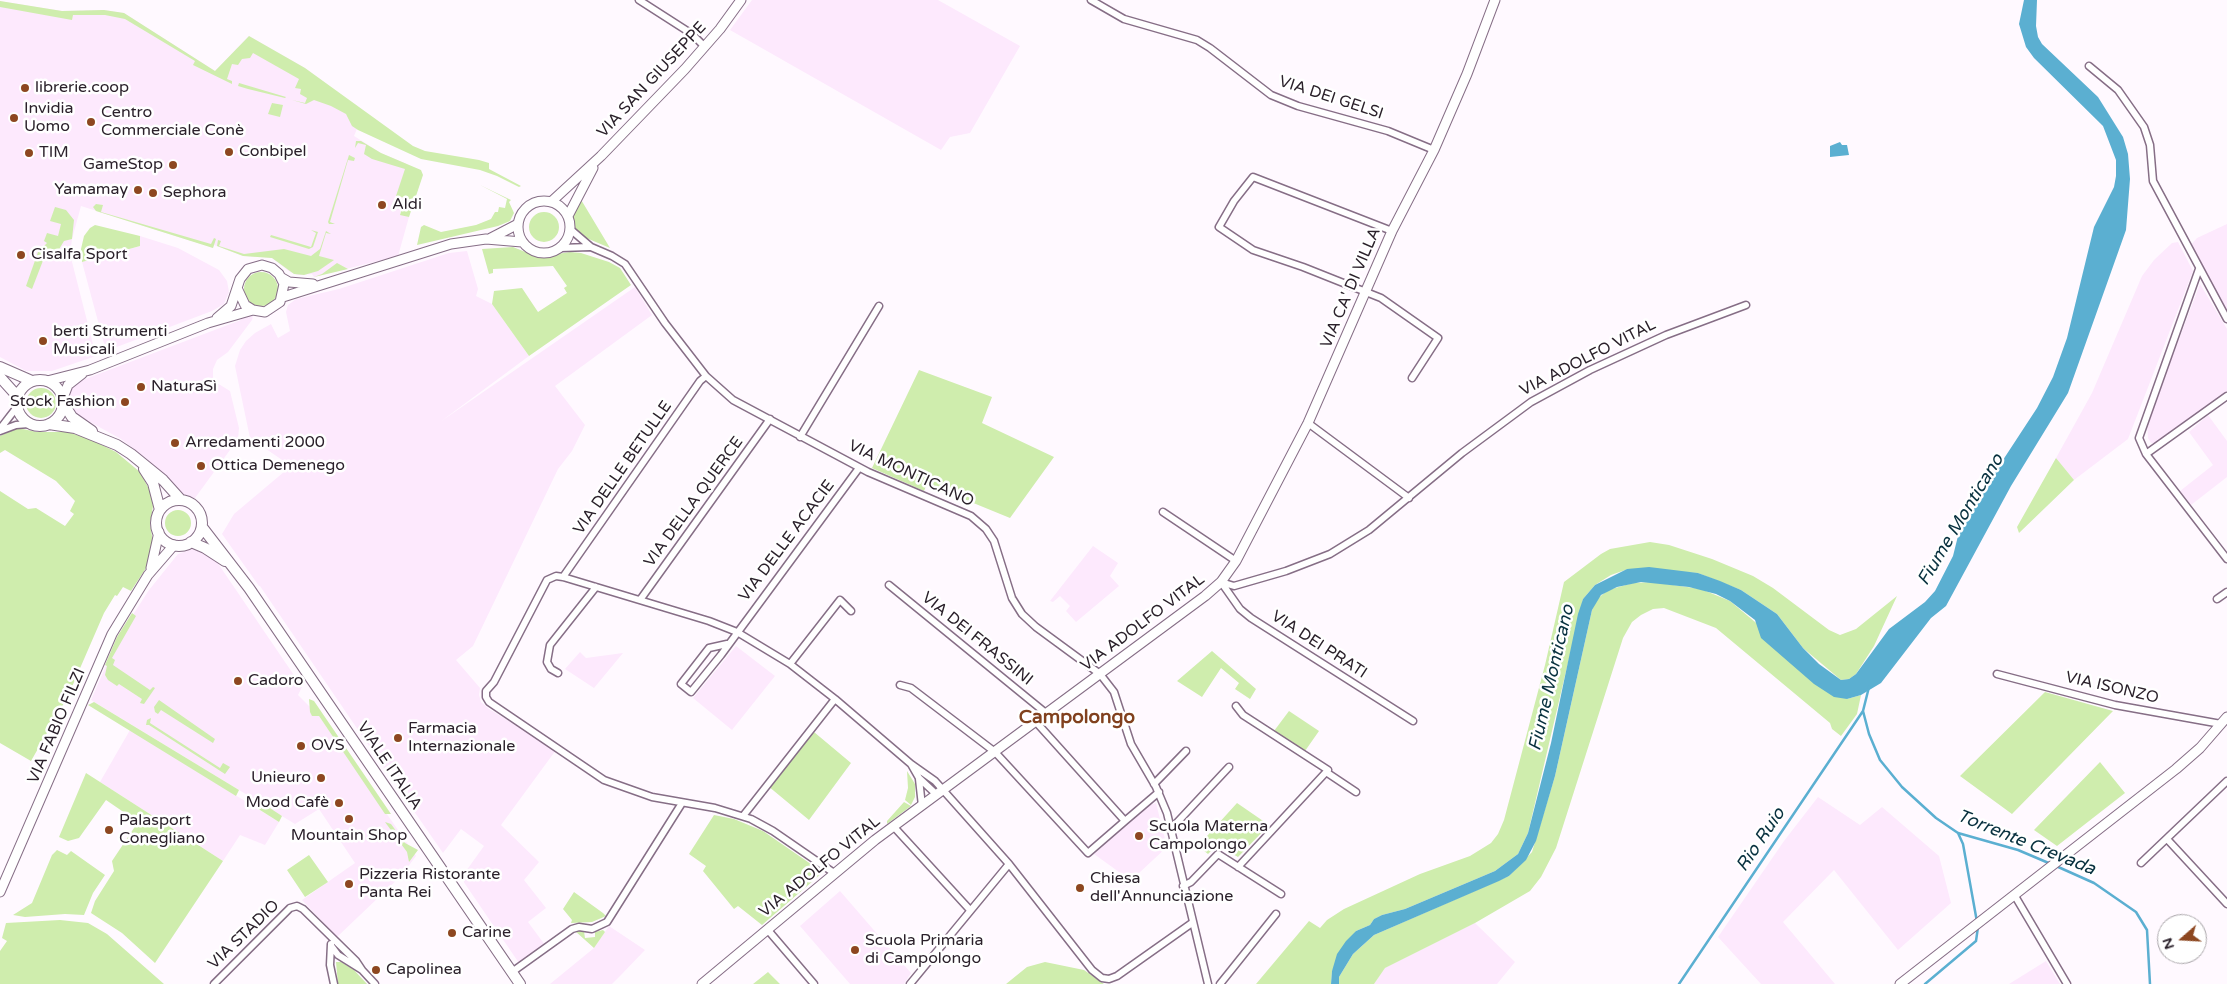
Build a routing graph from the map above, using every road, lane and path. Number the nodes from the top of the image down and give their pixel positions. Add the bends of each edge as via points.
1 (638, 0) edge
2 (741, 0) edge
3 (1091, 0) edge
4 (1495, 0) edge
5 (705, 47) junction
6 (2089, 66) dead end
7 (1434, 150) junction
8 (601, 156) junction
9 (572, 183) junction
10 (574, 201) junction
11 (551, 202) junction
12 (568, 216) junction
13 (518, 224) junction
14 (570, 229) junction
15 (1392, 230) junction
16 (486, 240) junction
17 (522, 242) junction
18 (591, 247) junction
19 (560, 248) junction
20 (2199, 269) junction
21 (282, 278) junction
22 (321, 284) junction
23 (238, 290) junction
24 (1366, 292) junction
25 (283, 296) junction
26 (1746, 305) dead end
27 (879, 306) dead end
28 (253, 310) junction
29 (2227, 319) edge
30 (208, 323) junction
31 (0, 367) edge
32 (90, 370) junction
33 (706, 376) junction
34 (0, 377) edge
35 (1412, 378) dead end
36 (32, 381) junction
37 (47, 381) junction
38 (2227, 396) edge
39 (63, 401) junction
40 (18, 402) junction
41 (770, 419) junction
42 (1308, 423) junction
43 (29, 424) junction
44 (49, 424) junction
45 (0, 430) edge
46 (800, 436) junction
47 (101, 437) junction
48 (2146, 454) junction
49 (138, 459) junction
50 (859, 468) junction
51 (1409, 498) junction
52 (181, 500) junction
53 (160, 510) junction
54 (1164, 512) dead end
55 (202, 527) junction
56 (158, 532) junction
57 (191, 542) junction
58 (174, 545) junction
59 (2227, 559) edge
60 (1236, 561) junction
61 (232, 566) junction
62 (148, 575) junction
63 (563, 577) junction
64 (1221, 582) junction
65 (889, 585) dead end
66 (596, 587) junction
67 (2227, 592) edge
68 (2217, 599) dead end
69 (640, 600) junction
70 (851, 611) dead end
71 (737, 632) junction
72 (727, 644) junction
73 (790, 664) junction
74 (558, 673) dead end
75 (1100, 674) junction
76 (1997, 674) dead end
77 (900, 685) dead end
78 (835, 699) junction
79 (1236, 706) dead end
80 (1047, 714) junction
81 (2227, 717) edge
82 (1413, 721) dead end
83 (1036, 722) junction
84 (2221, 724) junction
85 (1186, 751) dead end
86 (995, 752) junction
87 (911, 764) junction
88 (1229, 767) dead end
89 (1326, 772) junction
90 (918, 778) junction
91 (2227, 781) edge
92 (1154, 784) junction
93 (2222, 786) junction
94 (1159, 792) junction
95 (1356, 792) dead end
96 (2227, 792) edge
97 (940, 793) junction
98 (682, 803) junction
99 (922, 806) junction
100 (743, 816) junction
101 (1125, 821) junction
102 (894, 826) junction
103 (1170, 830) junction
104 (2167, 839) junction
105 (2141, 863) dead end
106 (1009, 864) junction
107 (1238, 867) junction
108 (834, 873) junction
109 (1183, 886) junction
110 (0, 892) edge
111 (1281, 894) dead end
112 (2014, 896) junction
113 (2227, 904) edge
114 (970, 910) junction
115 (1276, 914) dead end
116 (1192, 923) junction
117 (767, 930) junction
118 (327, 934) junction
119 (332, 947) junction
120 (362, 970) junction
121 (512, 972) junction
122 (214, 984) edge
123 (334, 984) edge
124 (375, 984) edge
125 (520, 984) edge
126 (702, 984) edge
127 (814, 984) edge
128 (910, 984) edge
129 (1208, 984) edge
130 (1220, 984) edge
131 (1900, 984) edge
132 (2067, 984) edge

1 - 5 street via 692,34
2 - 5 street, VIA SAN GIUSEPPE
3 - 7 street, VIA DEI GELSI via 1124,19 1197,40 1271,94 1298,106 1388,130
4 - 7 street, VIA CA' DI VILLA
5 - 8 street, VIA SAN GIUSEPPE
6 - 20 street via 2118,90 2144,127 2150,144 2153,181
7 - 15 street, VIA CA' DI VILLA
8 - 9 street, VIA SAN GIUSEPPE
8 - 10 street, VIA SAN GIUSEPPE
9 - 10 street via 576,190
9 - 11 street, VIA SAN GIUSEPPE
10 - 12 street, VIA SAN GIUSEPPE
11 - 12 street
11 - 13 street via 530,205
12 - 14 street
13 - 16 street
13 - 17 street
14 - 18 street, VIA MONTICANO
14 - 19 street
15 - 24 street, VIA CA' DI VILLA
15 - 24 street via 1253,177 1234,201 1220,228 1252,250
16 - 17 street
16 - 22 street via 439,248
17 - 19 street via 544,253
18 - 19 street, VIA MONTICANO
18 - 33 street, VIA MONTICANO via 625,264
20 - 29 street
20 - 48 street via 2138,438
21 - 22 street via 290,282
21 - 23 street via 272,268 255,266 243,274
21 - 25 street
22 - 25 street
23 - 28 street via 241,301
23 - 30 street via 231,306
24 - 35 street via 1381,298 1438,338
24 - 42 street, VIA CA' DI VILLA
25 - 28 street via 269,310
26 - 51 street, VIA ADOLFO VITAL via 1666,335 1531,402 1462,453
27 - 46 street
28 - 30 street
30 - 32 street
31 - 36 main road
32 - 37 street
32 - 39 street via 68,385
33 - 41 street, VIA MONTICANO via 733,400
33 - 63 street, VIA DELLE BETULLE
34 - 40 main road
36 - 37 main road
36 - 40 main road via 21,390
37 - 39 main road via 59,389
38 - 48 street
39 - 44 main road via 60,414
39 - 47 main road via 72,417
40 - 43 main road via 23,418
40 - 45 street
41 - 46 street, VIA MONTICANO
41 - 69 street, VIA DELLA QUERCE
42 - 51 street
42 - 60 street, VIA CA' DI VILLA
43 - 44 main road
43 - 45 street
44 - 47 main road
46 - 50 street, VIA MONTICANO
47 - 49 main road
48 - 59 street
49 - 52 main road
49 - 53 main road via 153,483
50 - 71 street, VIA DELLE ACACIE
50 - 75 street, VIA MONTICANO via 980,522 994,541 1009,591 1022,614
51 - 64 street, VIA ADOLFO VITAL via 1369,530 1315,561 1234,586
52 - 53 main road via 169,502
52 - 55 main road via 195,506 202,519
53 - 56 main road via 156,525
54 - 60 street
55 - 57 main road
55 - 61 main road, VIALE ITALIA
56 - 58 main road
56 - 62 street, VIA FABIO FILZI via 155,558
57 - 58 main road
57 - 61 main road, VIALE ITALIA
58 - 62 street, VIA FABIO FILZI
60 - 64 street, VIA CA' DI VILLA
61 - 121 main road, VIALE ITALIA
62 - 110 street, VIA FABIO FILZI via 108,643
63 - 66 street
63 - 98 street via 547,580 494,682 486,691 486,697 493,706 604,780 637,794
64 - 75 street, VIA ADOLFO VITAL
64 - 82 street, VIA DEI PRATI via 1233,601 1251,618
65 - 80 street, VIA DEI FRASSINI
66 - 69 street
66 - 74 street via 550,645 547,662
67 - 68 street
69 - 71 street
70 - 73 street via 840,600
71 - 72 street, VIA DELLE ACACIE
71 - 73 street
72 - 72 street, VIA DELLE ACACIE via 709,648 681,684 691,692
73 - 78 street
75 - 80 street, VIA ADOLFO VITAL
75 - 92 street, VIA MONTICANO via 1114,692 1131,744
76 - 84 street, VIA ISONZO via 2115,705
77 - 86 street via 911,688
78 - 87 street
78 - 100 street
79 - 89 street via 1243,715 1328,770
80 - 83 street, VIA ADOLFO VITAL
81 - 84 street
83 - 86 street, VIA ADOLFO VITAL
83 - 101 street
84 - 112 street via 2176,769
85 - 92 street
86 - 97 street, VIA ADOLFO VITAL
86 - 101 street via 1088,853
87 - 90 street
87 - 97 street via 935,781
88 - 103 street
89 - 95 street
89 - 107 street
90 - 97 street
90 - 99 street
91 - 93 street
92 - 94 street, VIA MONTICANO
93 - 96 street
93 - 104 street
94 - 101 street
94 - 103 street, VIA MONTICANO
97 - 99 street, VIA ADOLFO VITAL
97 - 106 street
98 - 100 street
98 - 121 street via 610,919 596,928 572,929
99 - 102 street, VIA ADOLFO VITAL
100 - 108 street via 773,831
102 - 108 street, VIA ADOLFO VITAL
102 - 114 street
103 - 109 street, VIA MONTICANO
104 - 105 street
104 - 113 street
106 - 114 street
106 - 116 street via 1092,970 1102,978 1109,979
107 - 109 street via 1218,854
107 - 111 street
108 - 117 street, VIA ADOLFO VITAL
109 - 116 street, VIA MONTICANO
112 - 131 street
112 - 132 street
114 - 128 street
115 - 130 street
116 - 129 street, VIA MONTICANO
117 - 126 street, VIA ADOLFO VITAL
117 - 127 street
118 - 119 street
118 - 120 street
118 - 122 street, VIA STADIO via 301,907 295,906
119 - 120 street via 338,955
119 - 123 street via 329,960
120 - 124 street
121 - 125 main road, VIALE ITALIA

